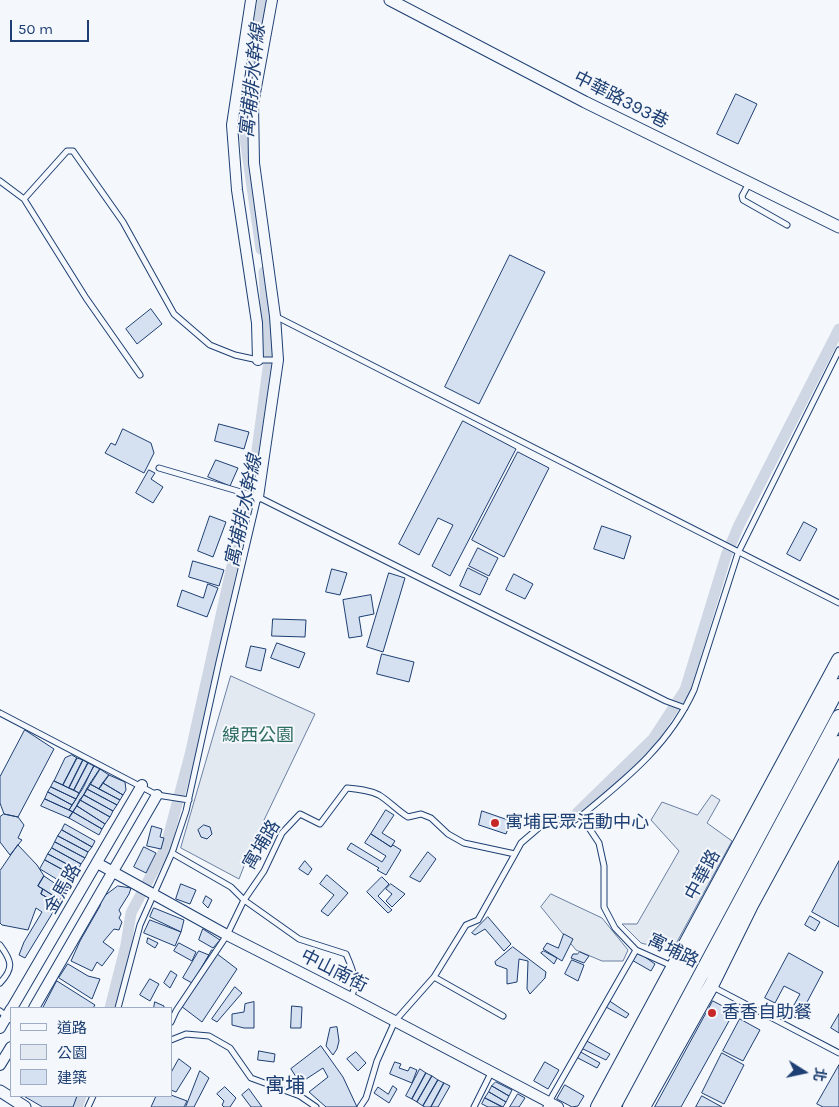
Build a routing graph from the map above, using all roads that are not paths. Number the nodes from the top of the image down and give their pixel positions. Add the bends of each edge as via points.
1 (250, 0) edge
2 (272, 0) edge
3 (390, 0) edge
4 (0, 181) edge
5 (749, 183) junction
6 (24, 199) junction
7 (786, 225) dead end
8 (839, 227) edge
9 (275, 316) junction
10 (839, 350) edge
11 (258, 360) junction
12 (278, 360) junction
13 (140, 375) dead end
14 (159, 468) dead end
15 (258, 497) junction
16 (738, 553) junction
17 (839, 603) edge
18 (839, 660) edge
19 (839, 686) edge
20 (685, 708) junction
21 (0, 713) edge
22 (839, 718) edge
23 (839, 743) edge
24 (142, 785) junction
25 (157, 794) junction
26 (188, 800) junction
27 (581, 816) junction
28 (172, 853) junction
29 (515, 854) junction
30 (97, 863) junction
31 (112, 872) junction
32 (154, 894) junction
33 (244, 900) junction
34 (227, 935) junction
35 (0, 945) edge
36 (636, 950) junction
37 (680, 970) junction
38 (434, 977) junction
39 (705, 982) junction
40 (0, 983) edge
41 (351, 998) junction
42 (12, 1007) edge
43 (35, 1007) edge
44 (118, 1007) edge
45 (8, 1013) edge
46 (503, 1016) dead end
47 (172, 1020) edge
48 (395, 1021) junction
49 (0, 1028) edge
50 (172, 1040) edge
51 (10, 1049) edge
52 (839, 1053) edge
53 (0, 1065) edge
54 (491, 1073) junction
55 (0, 1091) edge
56 (551, 1105) edge
57 (25, 1107) edge
58 (316, 1107) edge
59 (360, 1107) edge
60 (474, 1107) edge
61 (598, 1107) edge
62 (613, 1107) edge
63 (630, 1107) edge
64 (643, 1107) edge

1 - 11 street via 232,125 236,190 257,323
2 - 9 street via 253,104 254,163
3 - 5 street, 中華路393巷
4 - 6 lane
5 - 7 lane via 743,200
5 - 8 street, 中華路393巷
6 - 11 lane via 66,151 72,151 124,222 174,314 210,345
6 - 13 lane via 86,298
9 - 12 street
9 - 16 lane
10 - 16 lane
11 - 12 lane
12 - 15 street
14 - 15 lane
15 - 20 lane
15 - 26 lane
16 - 17 lane
16 - 20 lane via 694,690
18 - 37 main road, 中華路
19 - 37 main road, 中華路
20 - 27 lane via 656,750
21 - 24 lane
22 - 39 main road
23 - 39 main road
24 - 25 lane
24 - 30 street, 金馬路
25 - 26 lane
25 - 31 street, 金馬路
26 - 28 lane
27 - 29 lane via 573,821 550,819 521,843
27 - 36 lane, 寓埔路 via 599,843 604,866 604,907 615,928
28 - 32 lane
28 - 33 lane via 231,887
29 - 33 lane, 寓埔路 via 464,843 431,818 421,814 408,817 379,795 347,788 320,824 300,814 282,833 264,871
29 - 38 lane via 478,920 466,925
30 - 31 street, 中山南街
30 - 42 street, 金馬路
31 - 32 street, 中山南街
31 - 43 street, 金馬路
32 - 34 street, 中山南街
32 - 44 lane via 140,925
33 - 34 lane, 寓埔路
33 - 41 lane via 299,939 346,954 355,978
34 - 41 street, 中山南街
34 - 47 lane, 寓埔路
35 - 40 lane via 9,960 10,970
36 - 37 lane, 寓埔路
36 - 56 lane
37 - 39 lane, 寓埔路
37 - 61 main road, 中華路
37 - 62 main road, 中華路
38 - 46 lane
38 - 48 lane
39 - 52 lane, 寓埔路
39 - 63 main road
39 - 64 main road
41 - 48 street, 中山南街
45 - 49 street, 金馬路
48 - 54 street, 中山南街
48 - 59 lane
50 - 58 lane via 186,1034 209,1036 230,1048 251,1078 300,1096
51 - 53 street
54 - 56 street, 中山南街
54 - 60 lane
55 - 57 street

